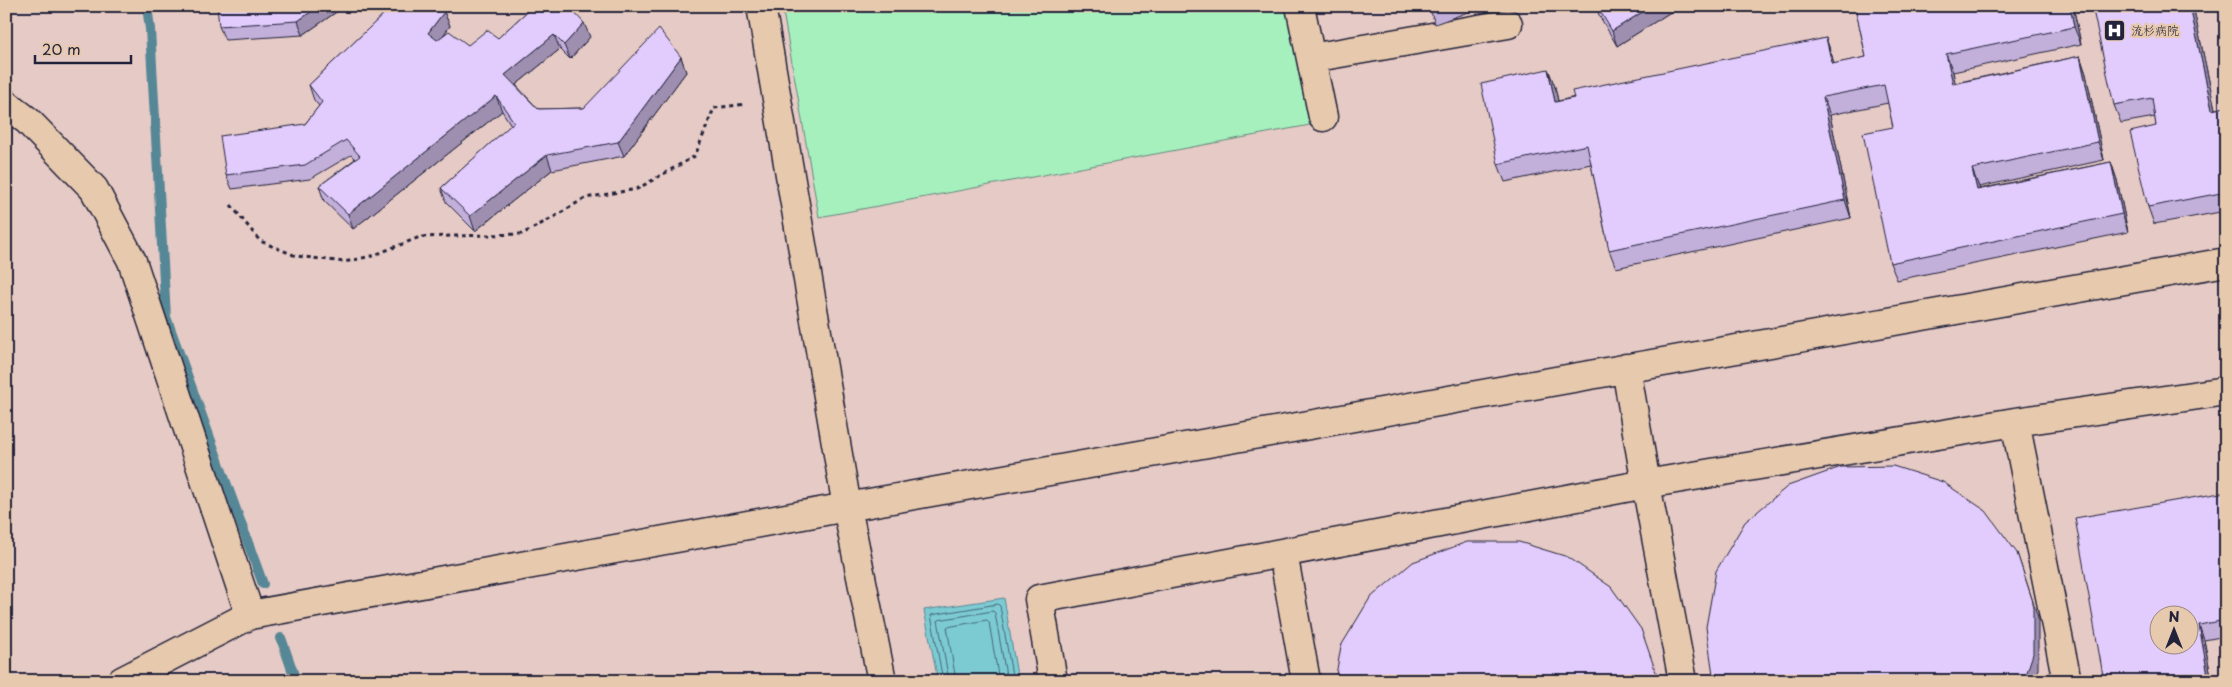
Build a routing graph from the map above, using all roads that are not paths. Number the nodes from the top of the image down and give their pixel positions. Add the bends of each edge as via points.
1 (761, 6) edge
2 (1300, 6) edge
3 (1508, 24) dead end
4 (1310, 58) junction
5 (6, 104) edge
6 (1322, 117) dead end
7 (2226, 262) edge
8 (1626, 368) junction
9 (2226, 391) edge
10 (2016, 422) junction
11 (1646, 484) junction
12 (847, 507) junction
13 (1283, 553) junction
14 (250, 614) junction
15 (122, 681) edge
16 (882, 681) edge
17 (1053, 681) edge
18 (1306, 681) edge
19 (1682, 681) edge
20 (2068, 681) edge

1 - 12 street
2 - 4 street
3 - 4 street
4 - 6 street
5 - 14 street via 28,121 94,189 132,261
7 - 8 street
8 - 11 street
8 - 12 street
9 - 10 street
10 - 11 street
10 - 20 street
11 - 13 street
11 - 19 street
12 - 14 street
12 - 16 street
13 - 17 street via 1039,599
13 - 18 street
14 - 15 street

